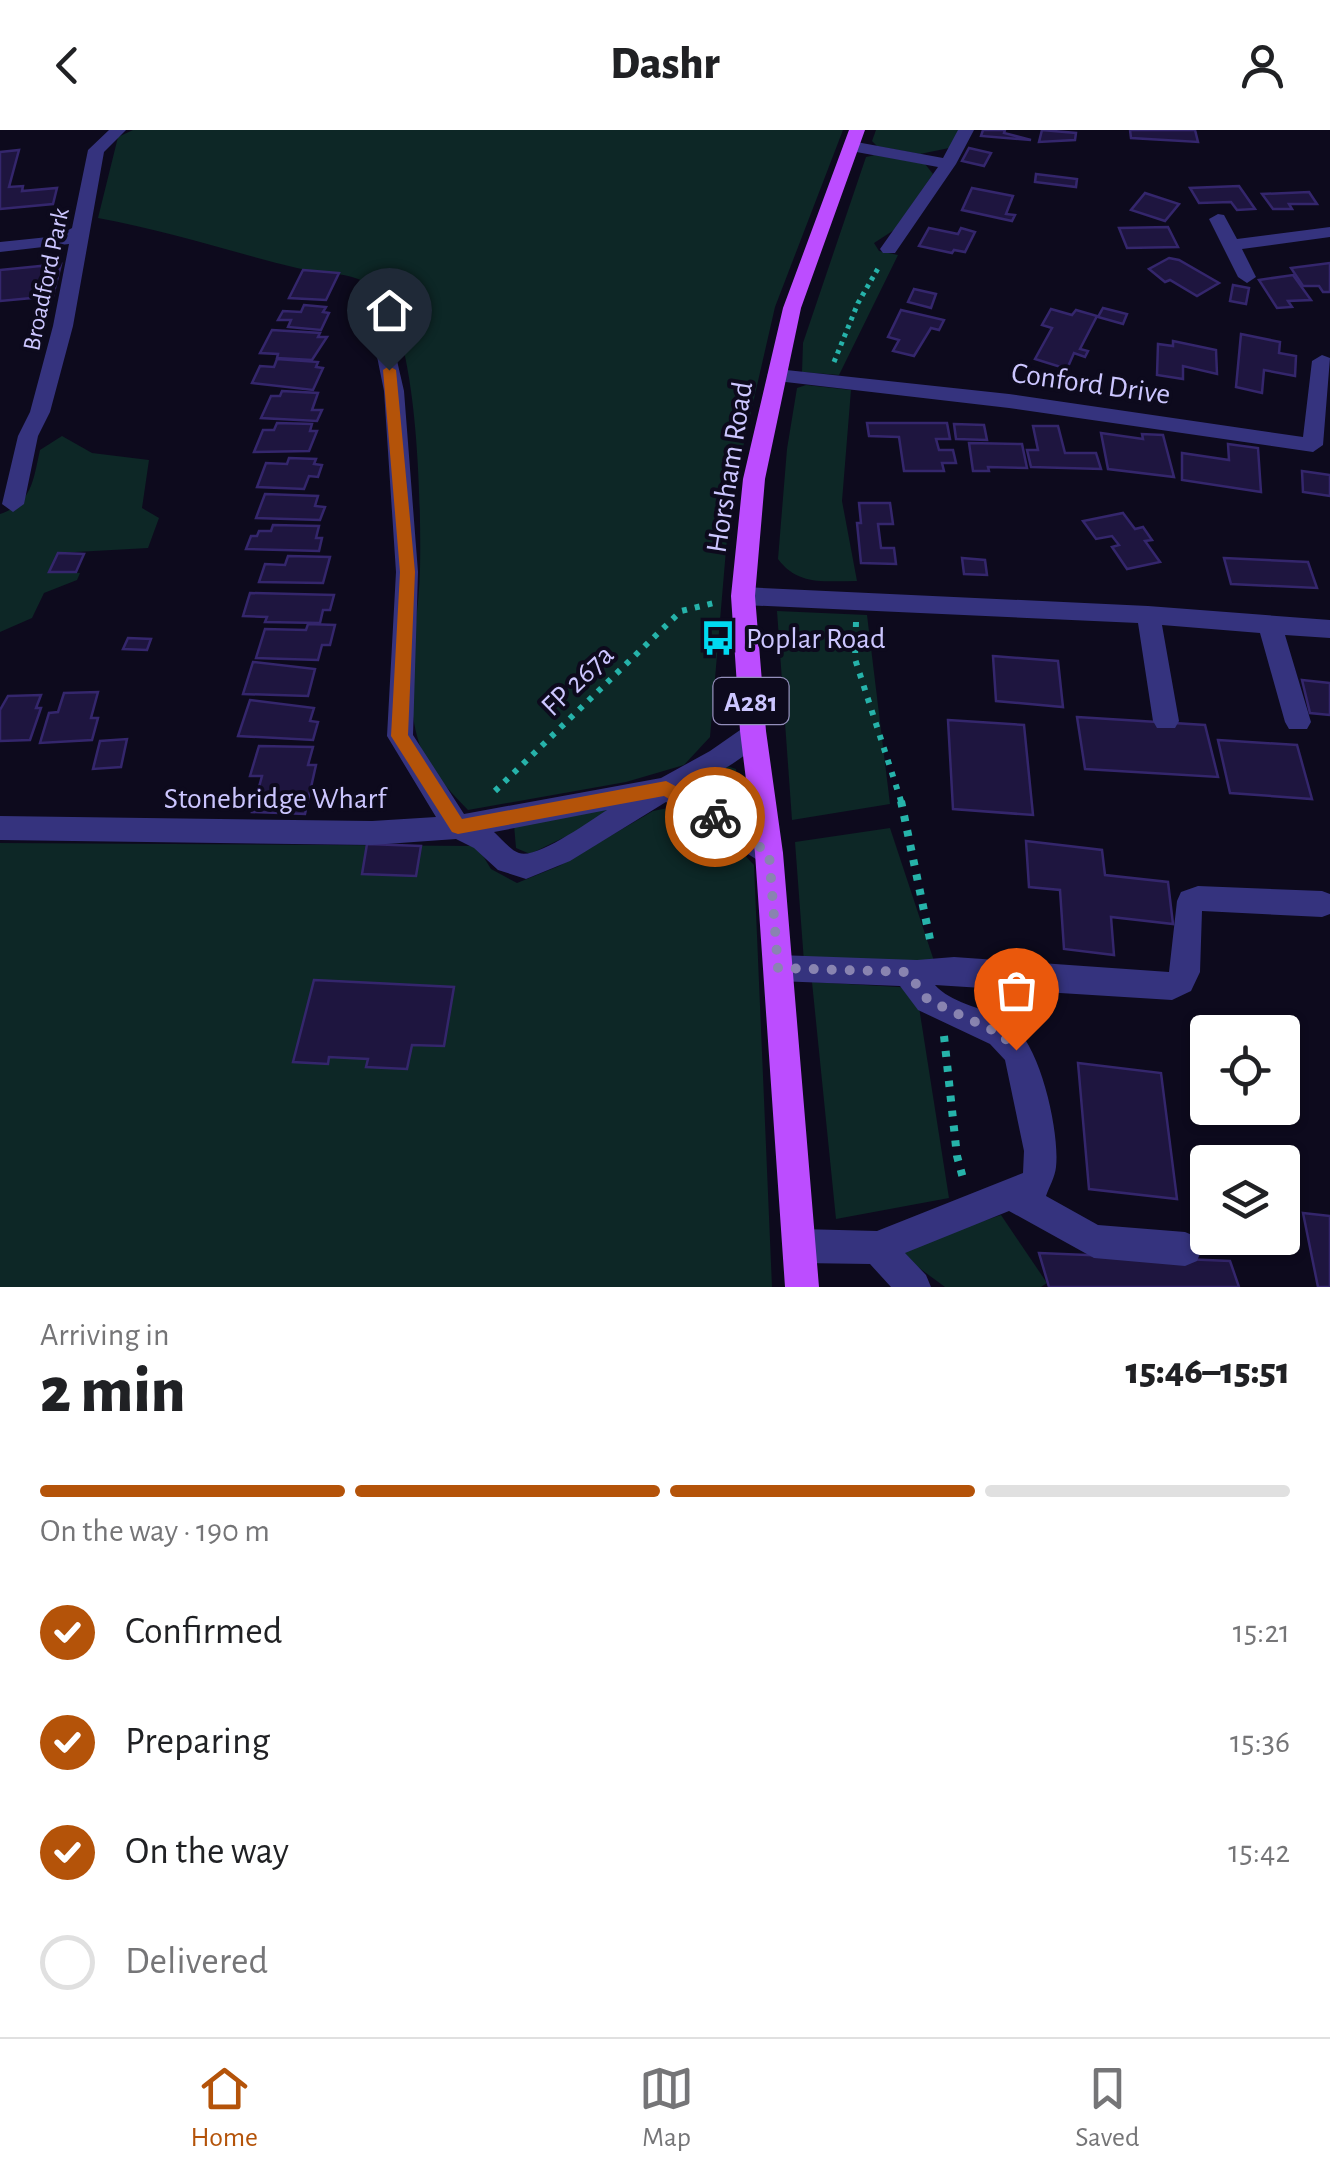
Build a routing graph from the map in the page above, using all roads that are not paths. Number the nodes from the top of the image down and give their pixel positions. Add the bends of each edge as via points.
1 (118, 130) edge
2 (966, 130) edge
3 (854, 138) edge
4 (948, 164) junction
5 (1218, 219) dead end
6 (83, 230) junction
7 (1330, 232) edge
8 (0, 246) edge
9 (1232, 246) junction
10 (889, 249) road end
11 (1247, 277) dead end
12 (378, 317) dead end
13 (1322, 361) dead end
14 (777, 375) junction
15 (13, 504) dead end
16 (743, 596) junction
17 (1148, 615) junction
18 (1270, 625) junction
19 (1330, 629) edge
20 (1166, 721) dead end
21 (1298, 722) dead end
22 (753, 731) junction
23 (666, 788) junction
24 (458, 827) junction
25 (0, 828) edge
26 (769, 853) junction
27 (1322, 904) dead end
28 (778, 968) junction
29 (922, 972) junction
30 (1012, 1195) junction
31 (801, 1246) junction
32 (877, 1248) junction
33 (1184, 1248) dead end
34 (802, 1287) edge
35 (914, 1287) edge

1 - 6 street, Broadford Park via 96,150
2 - 4 street
3 - 4 street, Horsham Road
3 - 14 main road, Horsham Road / A281 via 792,308
4 - 10 street
5 - 9 street
6 - 8 street via 62,241
6 - 15 street, Broadford Park
7 - 9 street
9 - 11 street
12 - 24 street via 394,390 408,572 400,736
13 - 14 street, Conford Drive via 1313,444
14 - 16 main road, Horsham Road / A281 via 754,480
16 - 17 street
16 - 22 main road, Horsham Road / A281
17 - 18 street
17 - 20 street
18 - 19 street
18 - 21 street
22 - 23 street, Stonebridge Wharf
22 - 26 main road, Horsham Road / A281
23 - 24 street, Stonebridge Wharf
23 - 24 street via 560,853 526,866 508,862
23 - 26 street
24 - 25 street, Stonebridge Wharf via 372,833
26 - 28 main road, Horsham Road / A281
27 - 29 street via 1198,898 1187,914 1185,972 1172,986
28 - 29 street
28 - 31 main road, Horsham Road / A281
29 - 30 street via 928,1000 1001,1034 1024,1067 1040,1170 1034,1185
30 - 32 street
30 - 33 street via 1094,1241
31 - 32 street
31 - 34 main road, Horsham Road / A281
32 - 35 street

